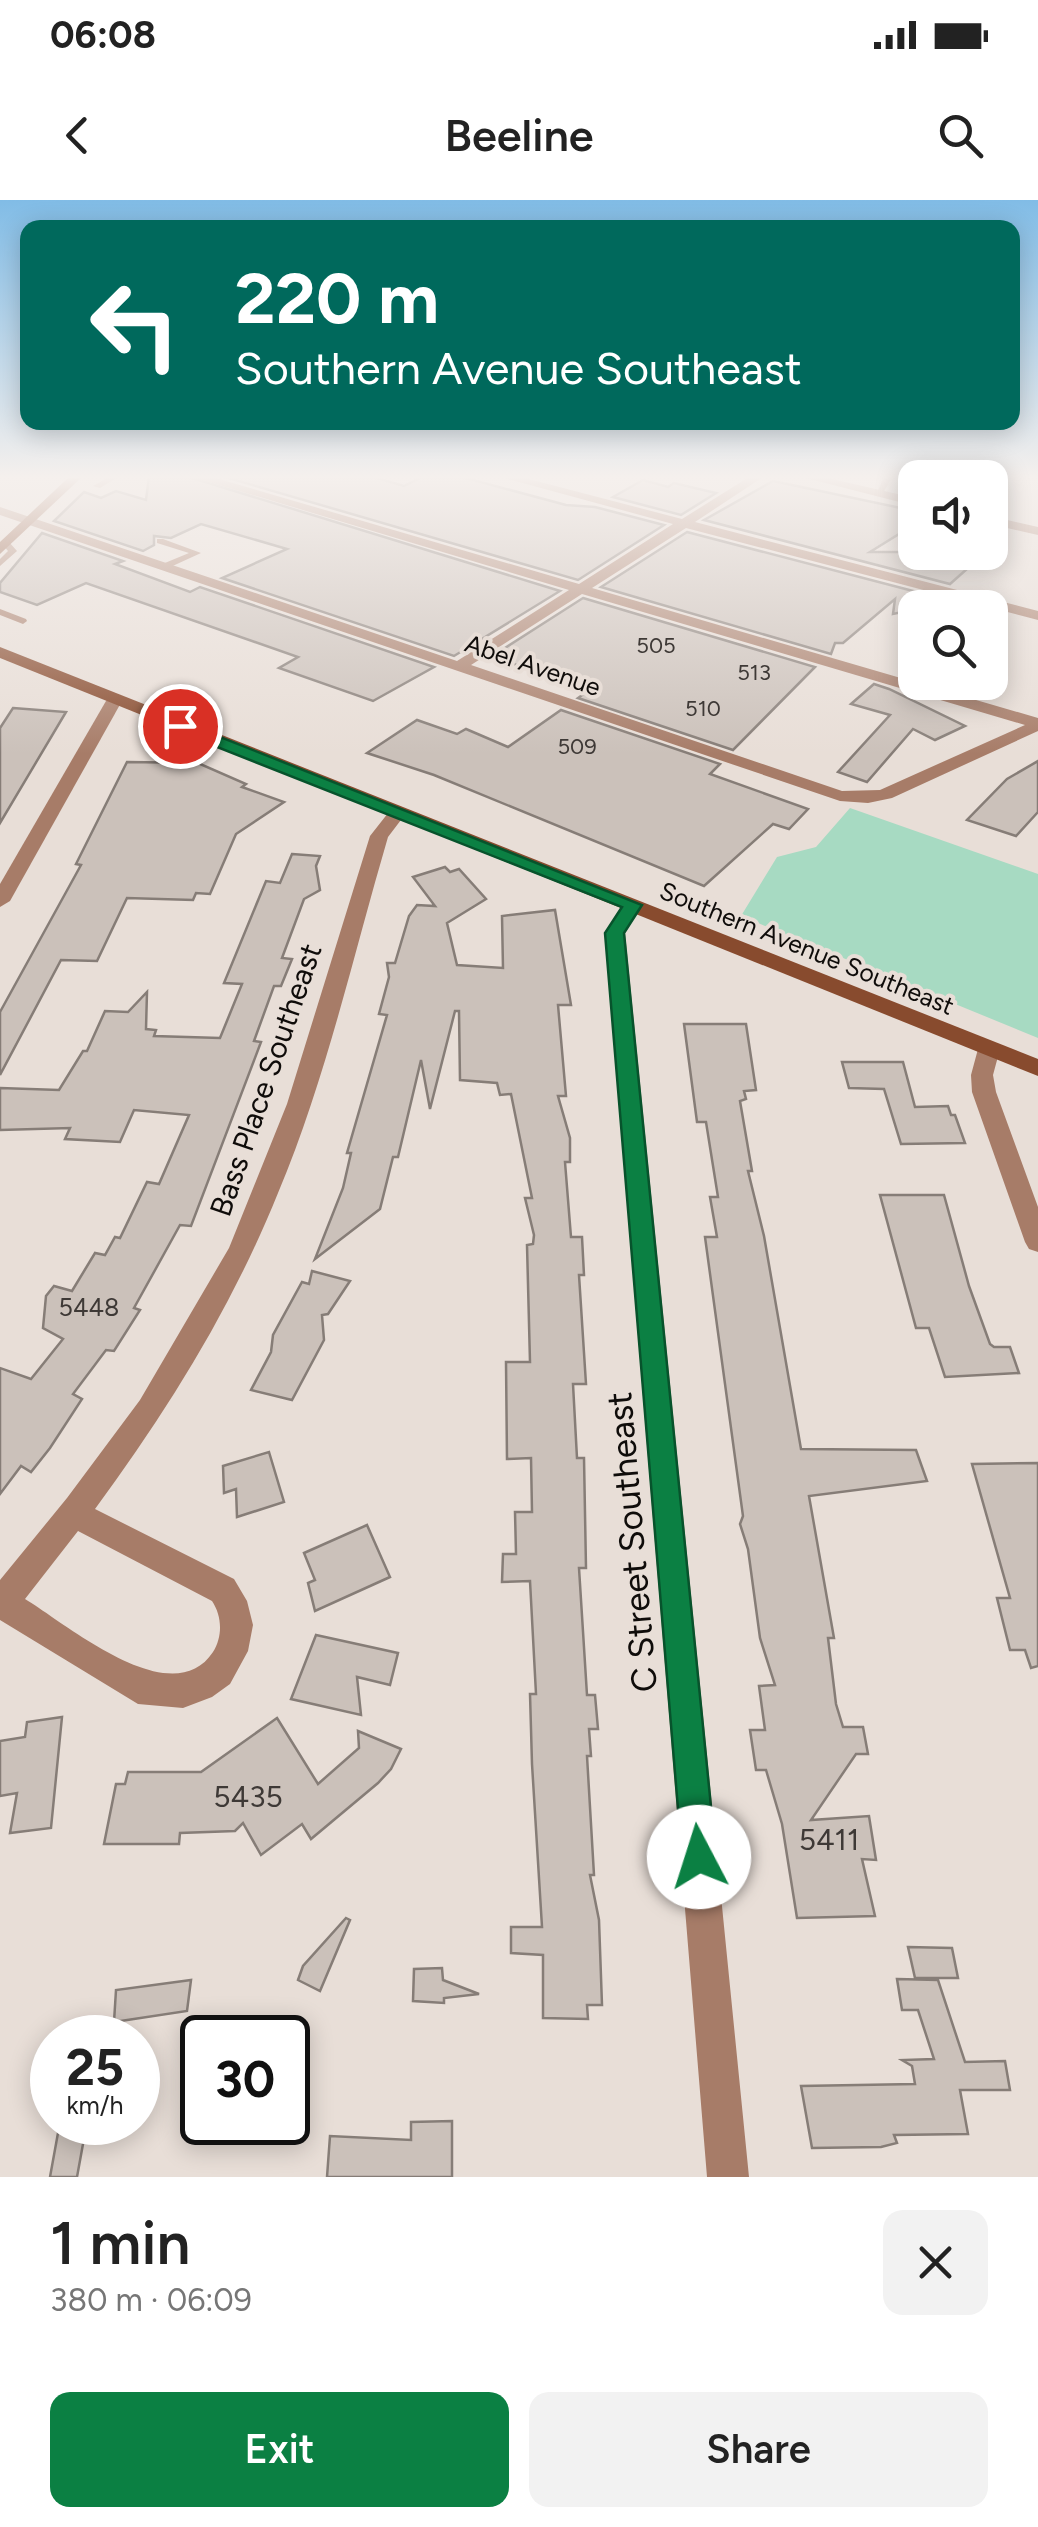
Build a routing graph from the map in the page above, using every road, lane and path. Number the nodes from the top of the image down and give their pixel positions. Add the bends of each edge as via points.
1 (170, 569) edge
2 (514, 569) edge
3 (607, 569) edge
4 (860, 569) edge
5 (578, 588) junction
6 (0, 612) edge
7 (1038, 616) edge
8 (22, 620) dead end
9 (0, 652) edge
10 (458, 666) junction
11 (114, 701) junction
12 (1038, 724) edge
13 (398, 812) junction
14 (0, 901) edge
15 (632, 905) junction
16 (989, 1049) junction
17 (1038, 1068) edge
18 (1038, 1242) edge
19 (75, 1514) junction
20 (0, 1603) edge
21 (728, 2177) edge

1 - 10 street, Abel Avenue
2 - 5 street
3 - 5 street
4 - 7 street
5 - 10 street
5 - 12 street
6 - 8 lane
9 - 11 main road, Southern Avenue Southeast
10 - 12 street, Abel Avenue via 840,796 878,796
11 - 13 main road, Southern Avenue Southeast
11 - 14 street
13 - 15 main road, Southern Avenue Southeast
13 - 19 street, Bass Place Southeast via 379,836 280,1156 239,1255 154,1404
15 - 16 main road, Southern Avenue Southeast
15 - 21 street, C Street Southeast via 614,933 620,1013
16 - 17 main road, Southern Avenue Southeast
16 - 18 street via 984,1092
19 - 20 street, Bass Place Southeast
19 - 20 street via 224,1590 236,1604 238,1624 224,1666 206,1683 184,1690 148,1690

